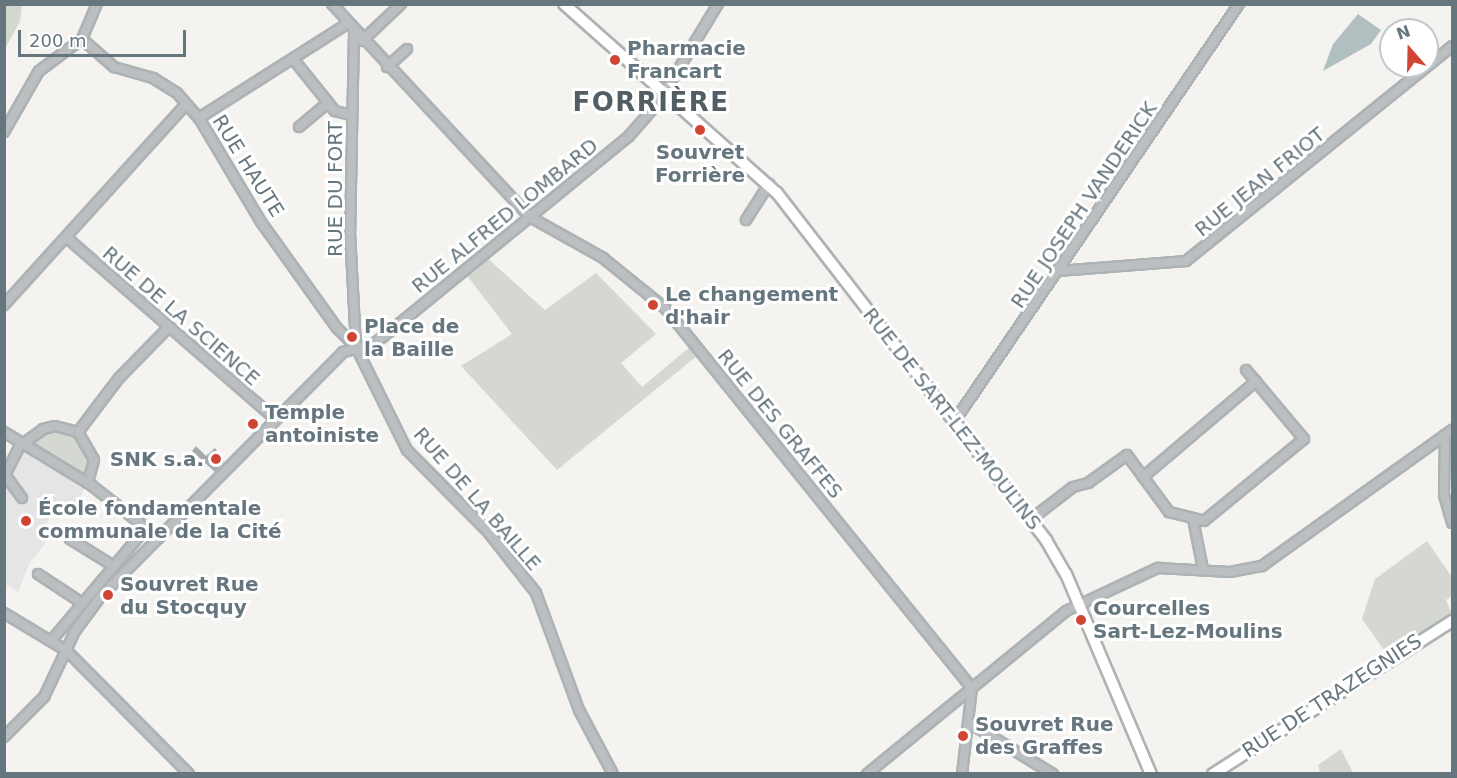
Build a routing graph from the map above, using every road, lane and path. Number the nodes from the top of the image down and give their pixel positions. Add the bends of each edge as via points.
1 (332, 4) edge
2 (401, 4) edge
3 (564, 4) edge
4 (718, 4) edge
5 (1239, 4) edge
6 (94, 6) edge
7 (347, 24) junction
8 (354, 32) junction
9 (82, 39) junction
10 (362, 41) junction
11 (1452, 46) edge
12 (407, 49) dead end
13 (294, 60) junction
14 (387, 67) junction
15 (663, 94) junction
16 (328, 103) junction
17 (186, 104) junction
18 (351, 115) junction
19 (199, 118) junction
20 (299, 127) dead end
21 (4, 132) edge
22 (768, 184) junction
23 (530, 217) junction
24 (746, 220) dead end
25 (66, 237) junction
26 (1059, 271) junction
27 (4, 305) edge
28 (168, 327) junction
29 (356, 347) junction
30 (1246, 370) dead end
31 (1256, 381) junction
32 (275, 419) junction
33 (954, 422) junction
34 (4, 432) edge
35 (78, 432) junction
36 (1449, 433) edge
37 (23, 443) junction
38 (1143, 477) junction
39 (88, 483) junction
40 (22, 498) dead end
41 (1193, 519) junction
42 (1030, 520) junction
43 (1452, 523) edge
44 (147, 527) junction
45 (159, 538) junction
46 (70, 539) dead end
47 (130, 545) junction
48 (140, 556) junction
49 (112, 565) junction
50 (1203, 569) junction
51 (38, 574) dead end
52 (82, 603) junction
53 (1078, 604) junction
54 (4, 613) edge
55 (1452, 621) edge
56 (51, 641) junction
57 (67, 651) junction
58 (972, 688) junction
59 (968, 722) junction
60 (4, 737) edge
61 (189, 774) edge
62 (613, 774) edge
63 (867, 774) edge
64 (962, 774) edge
65 (1053, 774) edge
66 (1151, 774) edge
67 (1213, 774) edge

1 - 7 street, RUE DES GRAFFES
2 - 10 street
3 - 15 main road, RUE DE SART-LEZ-MOULINS
4 - 15 street, RUE ALFRED LOMBARD
5 - 26 street, RUE JOSEPH VANDERICK
6 - 9 street
7 - 8 street, RUE DES GRAFFES
7 - 13 street
8 - 10 street, RUE DES GRAFFES
8 - 18 street, RUE DU FORT
9 - 17 street, RUE HAUTE via 114,67 165,84
9 - 21 street via 39,70
10 - 14 street, RUE DES GRAFFES
11 - 26 street, RUE JEAN FRIOT via 1186,261
12 - 14 street
13 - 16 street
13 - 19 street
14 - 23 street, RUE DES GRAFFES
15 - 22 main road, RUE DE SART-LEZ-MOULINS
15 - 23 street, RUE ALFRED LOMBARD via 629,136
16 - 18 street via 340,114
16 - 20 street
17 - 19 street, RUE HAUTE
17 - 25 street
18 - 29 street, RUE DU FORT via 350,232
19 - 29 street, RUE HAUTE via 261,222 337,328
22 - 24 street
22 - 33 main road, RUE DE SART-LEZ-MOULINS
23 - 29 street, RUE ALFRED LOMBARD via 372,345
23 - 58 street, RUE DES GRAFFES via 603,258 666,309
25 - 27 street
25 - 28 street, RUE DE LA SCIENCE
26 - 33 street, RUE JOSEPH VANDERICK
28 - 32 street, RUE DE LA SCIENCE
28 - 35 street via 119,378
29 - 32 street, RUE ALFRED LOMBARD via 343,352
29 - 62 street, RUE DE LA BAILLE via 407,450 489,533 536,593 579,710
30 - 31 street
31 - 38 street
31 - 41 street via 1304,439 1204,521
32 - 45 street, RUE ALFRED LOMBARD
33 - 42 main road, RUE DE SART-LEZ-MOULINS
34 - 37 street
35 - 37 street via 55,426
35 - 39 street via 94,460
36 - 43 street via 1444,495
36 - 50 street via 1267,564 1236,572
37 - 39 street
37 - 40 street via 5,475
38 - 41 street via 1169,512
38 - 42 street via 1126,454 1088,483 1072,487
39 - 44 street
41 - 50 street
42 - 53 main road, RUE DE SART-LEZ-MOULINS via 1054,551
44 - 45 street
44 - 47 street
45 - 48 street, RUE ALFRED LOMBARD
46 - 49 street
47 - 48 street
47 - 49 street
48 - 57 street, RUE ALFRED LOMBARD via 96,601
49 - 52 street
50 - 53 street via 1171,567 1145,571
51 - 52 street
52 - 56 street
53 - 58 street
53 - 66 main road, RUE DE SART-LEZ-MOULINS
54 - 56 street
55 - 67 main road, RUE DE TRAZEGNIES
56 - 57 street
57 - 60 street, RUE ALFRED LOMBARD via 44,697
57 - 61 street
58 - 59 street
58 - 63 street
59 - 64 street
59 - 65 street

